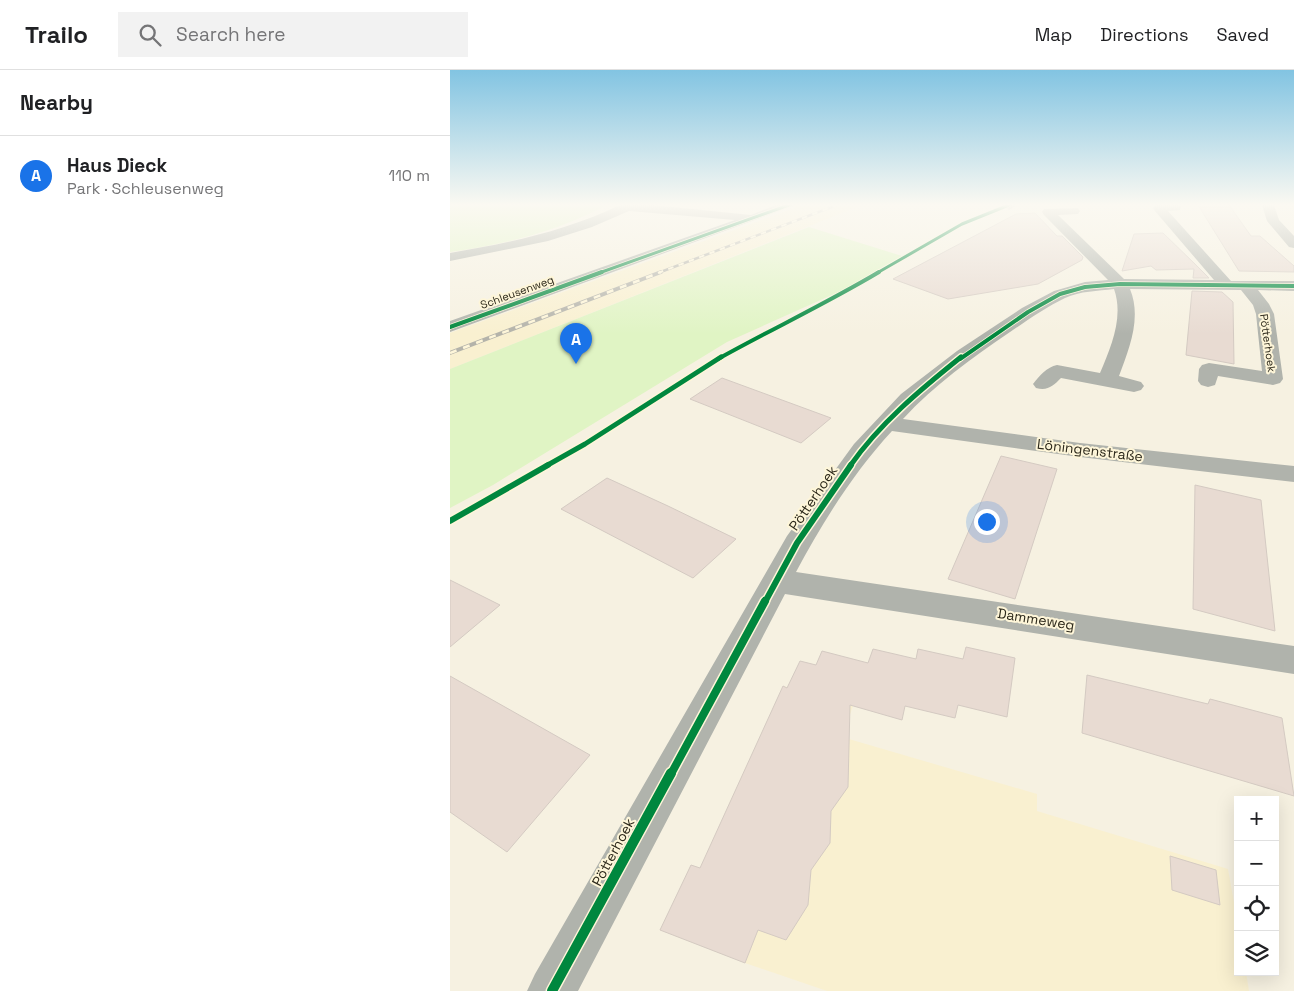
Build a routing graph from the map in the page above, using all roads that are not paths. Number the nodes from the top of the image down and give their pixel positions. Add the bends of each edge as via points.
1 (505, 248) edge
2 (671, 248) edge
3 (1084, 248) edge
4 (1199, 248) edge
5 (450, 257) edge
6 (1120, 284) junction
7 (1235, 284) junction
8 (1294, 286) edge
9 (450, 327) edge
10 (1107, 380) junction
11 (1273, 380) junction
12 (1208, 381) dead end
13 (1294, 383) edge
14 (1043, 384) dead end
15 (1134, 386) dead end
16 (886, 423) junction
17 (1294, 474) edge
18 (777, 581) junction
19 (1294, 660) edge
20 (552, 991) edge

1 - 5 street
2 - 9 street, Schleusenweg
3 - 6 street
4 - 7 street, Pötterhoek
6 - 7 street, Pötterhoek
6 - 10 street via 1126,295 1124,338
6 - 16 street, Pötterhoek via 1085,287 1060,294 1028,312 930,381
7 - 8 street, Pötterhoek
7 - 11 street, Pötterhoek via 1261,304 1265,314
10 - 14 street via 1057,371
10 - 15 street
11 - 12 street, Pötterhoek via 1209,369
11 - 13 street, Pötterhoek
16 - 17 street, Löningenstraße via 1071,449
16 - 18 street, Pötterhoek via 862,449 797,544
18 - 19 street, Dammeweg
18 - 20 street, Pötterhoek

